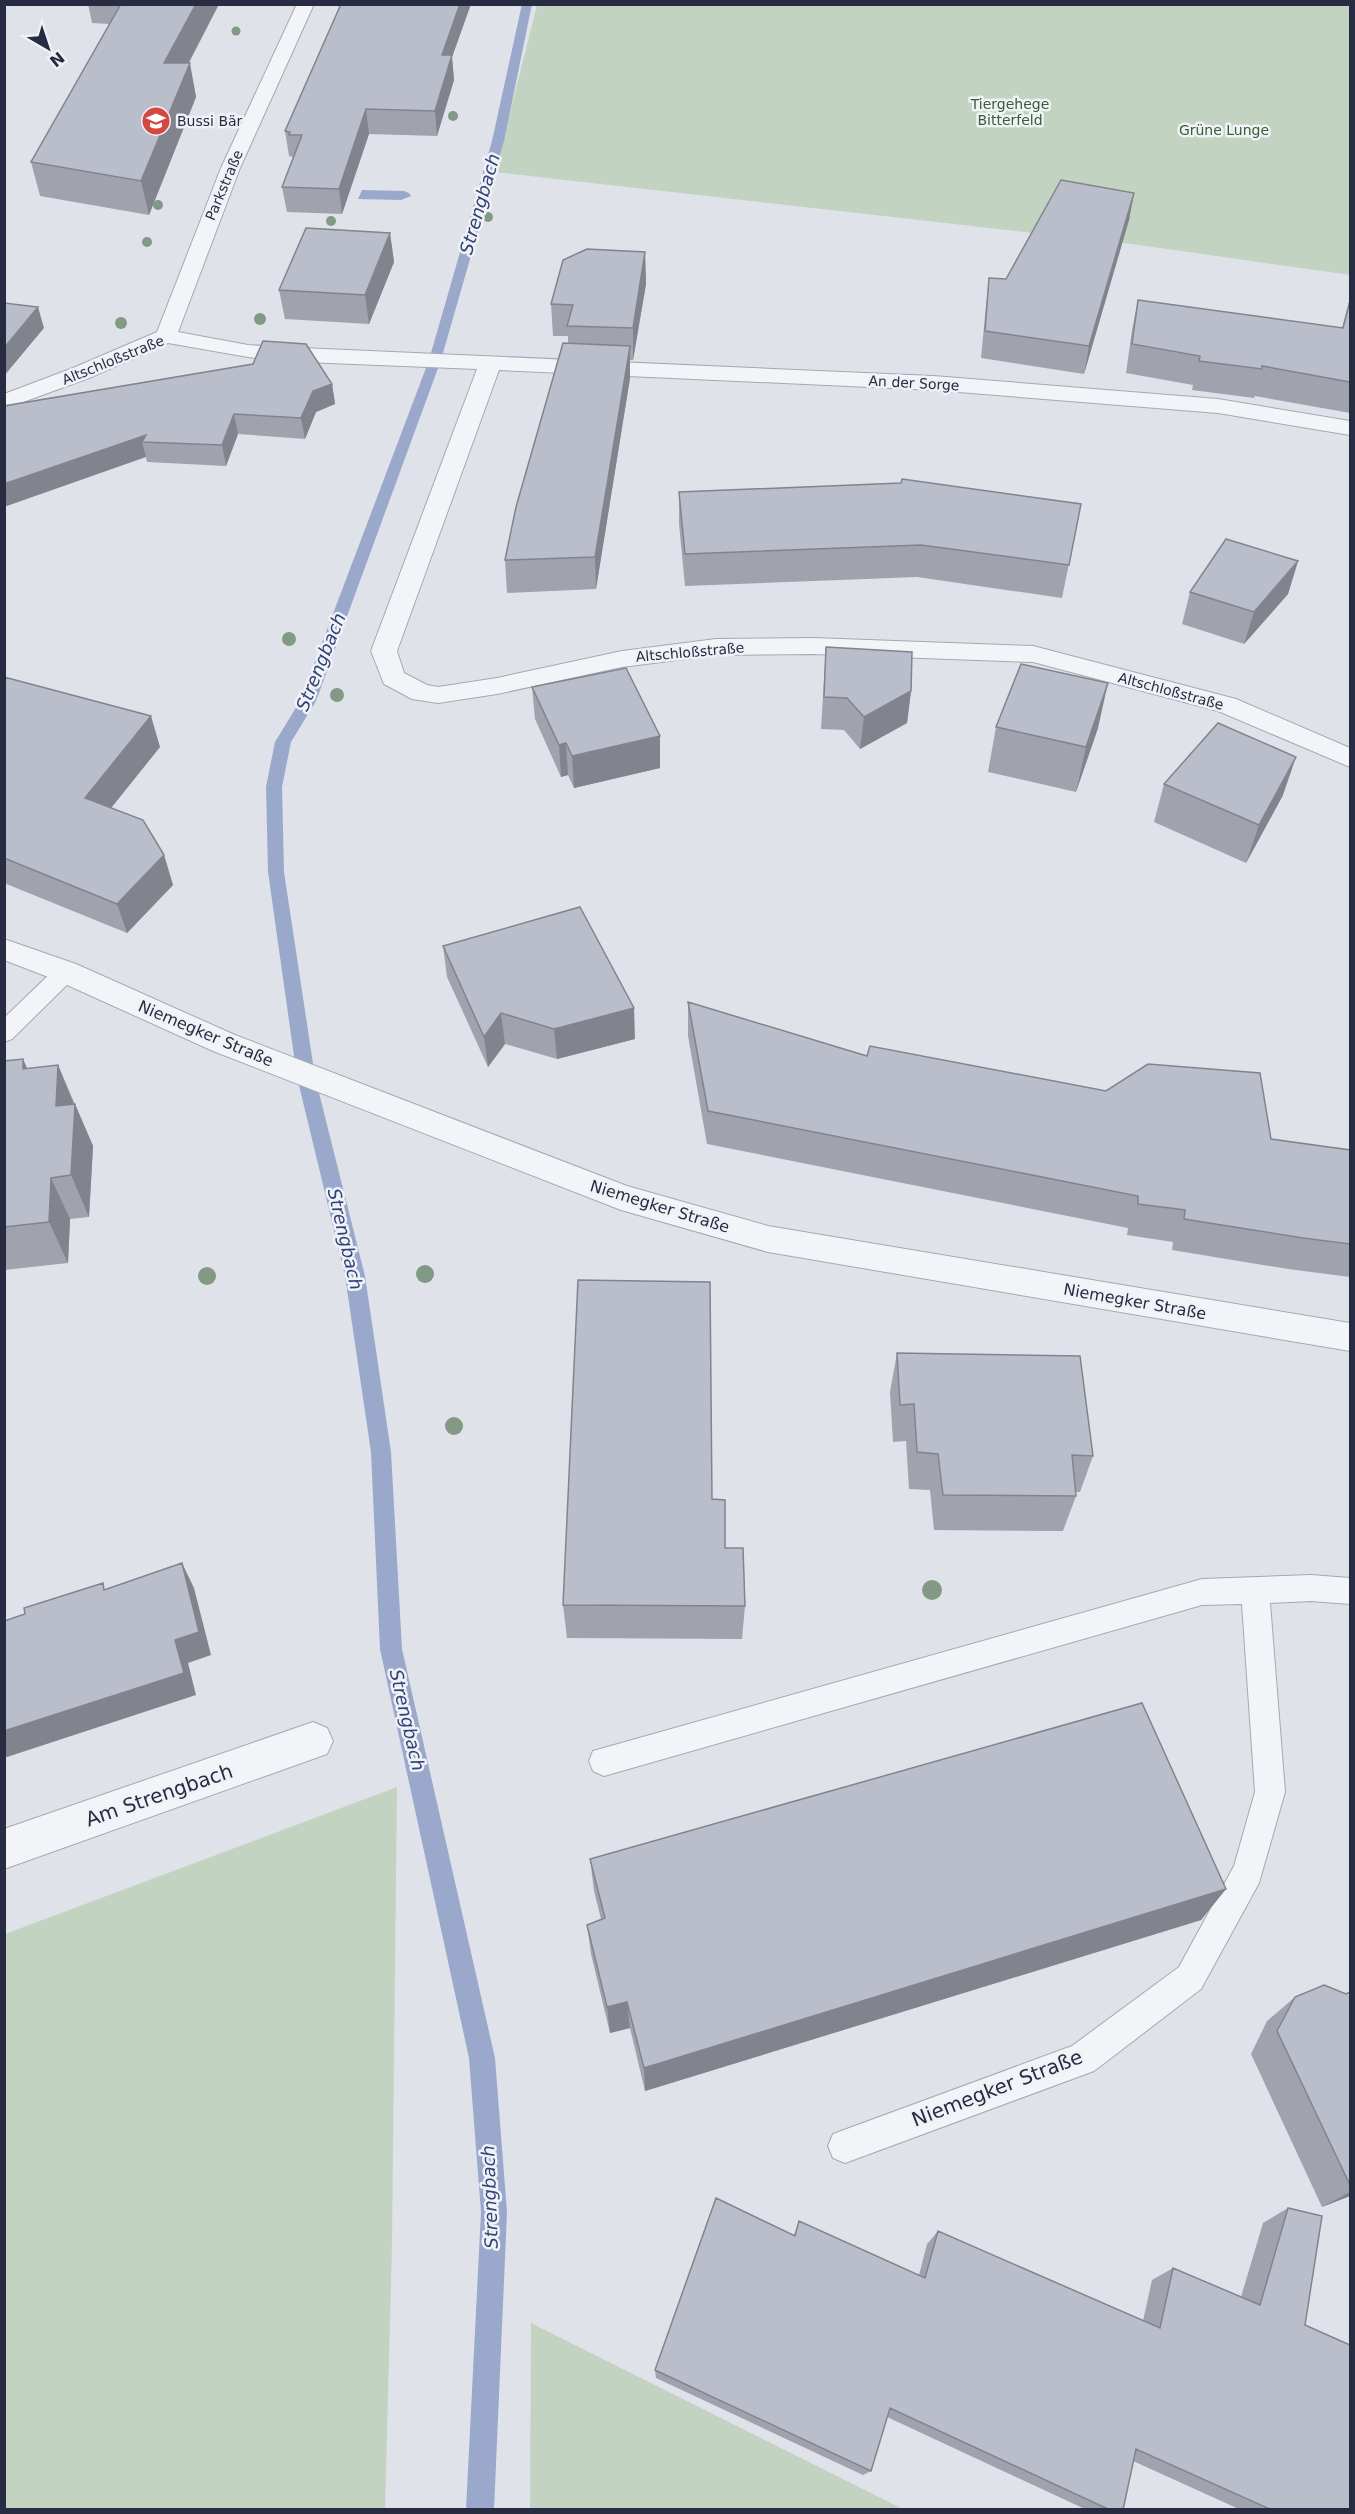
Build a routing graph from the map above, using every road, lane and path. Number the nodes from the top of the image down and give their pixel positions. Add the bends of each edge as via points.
1 (306, 4) edge
2 (166, 336) junction
3 (483, 362) junction
4 (4, 402) edge
5 (1350, 428) edge
6 (1350, 758) edge
7 (4, 949) edge
8 (66, 972) junction
9 (4, 1034) edge
10 (1350, 1337) edge
11 (1255, 1590) junction
12 (1350, 1591) edge
13 (313, 1741) dead end
14 (604, 1761) dead end
15 (4, 1849) edge
16 (845, 2146) dead end

1 - 2 street, Parkstraße via 278,59 201,240
2 - 3 street, Altschloßstraße via 248,351
2 - 4 street, Altschloßstraße via 81,374
3 - 5 street, An der Sorge via 957,385 1218,406
3 - 6 street, Altschloßstraße via 384,651 393,678 408,688 438,695 622,659 716,647 813,646 1033,654 1227,705
7 - 8 street, Niemegker Straße
8 - 9 lane
8 - 10 street, Niemegker Straße via 224,1043 621,1197 768,1239
11 - 12 lane
11 - 14 lane via 1202,1592
11 - 16 lane, Niemegker Straße via 1270,1792 1248,1872 1190,1978 1082,2059
13 - 15 street, Am Strengbach

